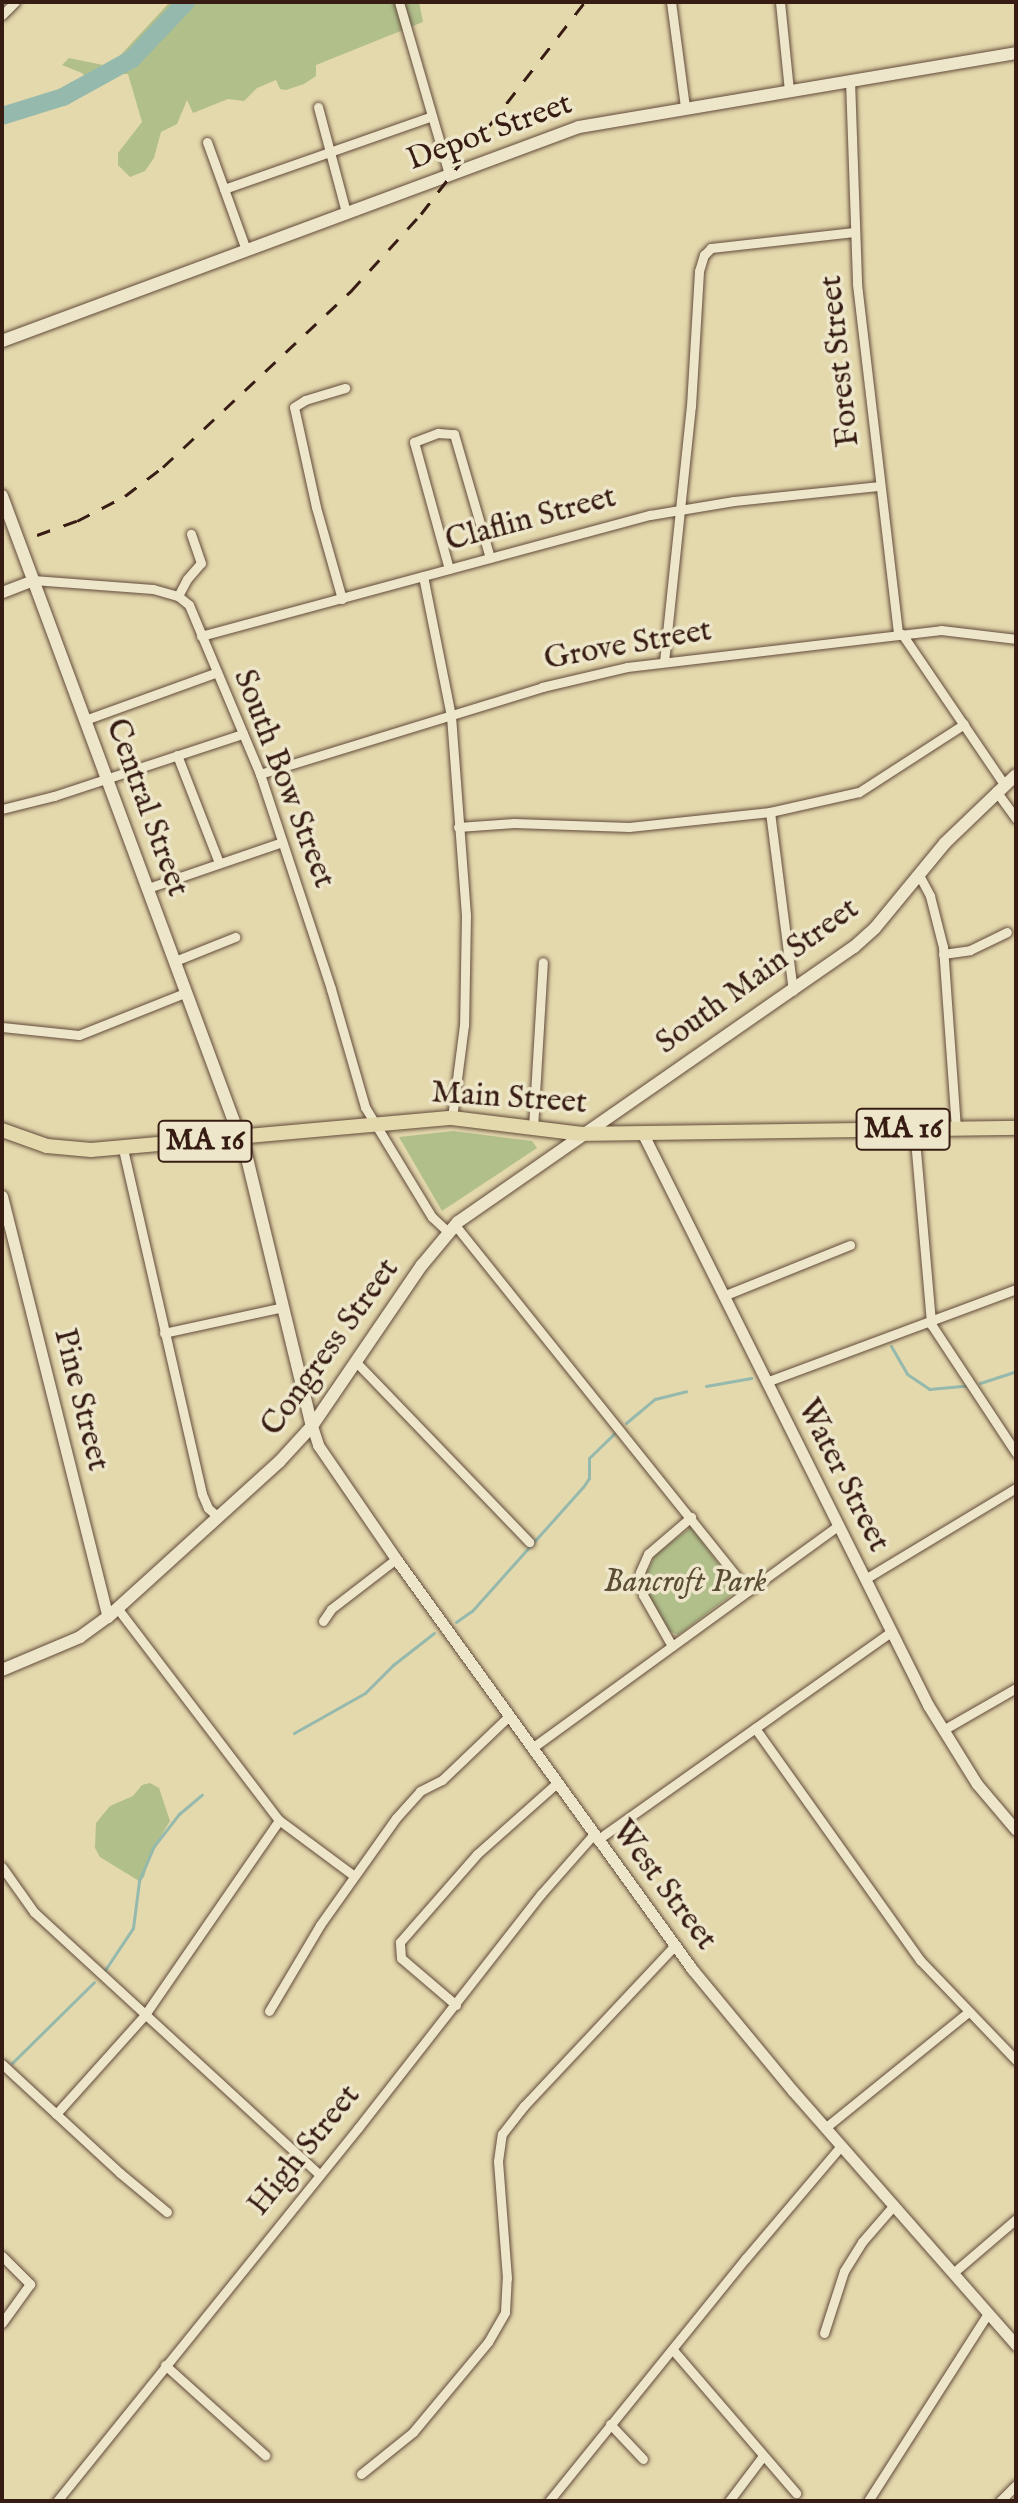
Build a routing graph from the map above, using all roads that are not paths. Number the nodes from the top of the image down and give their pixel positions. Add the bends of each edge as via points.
1 (15, 2) edge
2 (399, 2) edge
3 (671, 2) edge
4 (780, 2) edge
5 (2, 15) edge
6 (1016, 53) edge
7 (850, 80) junction
8 (789, 90) junction
9 (318, 107) dead end
10 (685, 107) junction
11 (432, 116) junction
12 (207, 142) dead end
13 (330, 152) junction
14 (449, 174) junction
15 (224, 189) junction
16 (346, 212) junction
17 (854, 232) junction
18 (246, 250) junction
19 (2, 341) edge
20 (345, 388) dead end
21 (880, 486) junction
22 (2, 496) edge
23 (680, 509) junction
24 (191, 534) dead end
25 (490, 558) junction
26 (449, 569) junction
27 (423, 576) junction
28 (33, 580) junction
29 (2, 592) edge
30 (178, 596) junction
31 (342, 599) junction
32 (900, 634) junction
33 (201, 636) junction
34 (1016, 639) edge
35 (664, 662) junction
36 (215, 673) junction
37 (451, 716) junction
38 (85, 720) junction
39 (964, 724) junction
40 (243, 734) junction
41 (177, 755) junction
42 (260, 774) junction
43 (1016, 775) edge
44 (107, 779) junction
45 (1000, 787) junction
46 (2, 809) edge
47 (770, 812) junction
48 (1016, 819) edge
49 (458, 827) junction
50 (282, 842) junction
51 (219, 863) junction
52 (919, 875) junction
53 (148, 888) junction
54 (1007, 932) dead end
55 (235, 937) dead end
56 (943, 954) junction
57 (175, 961) junction
58 (543, 962) dead end
59 (793, 991) junction
60 (187, 992) junction
61 (2, 1027) edge
62 (452, 1118) junction
63 (376, 1124) junction
64 (533, 1128) junction
65 (914, 1128) junction
66 (956, 1128) junction
67 (1016, 1128) edge
68 (2, 1130) edge
69 (642, 1132) junction
70 (582, 1134) junction
71 (23, 1137) junction
72 (241, 1138) junction
73 (2, 1142) edge
74 (123, 1149) junction
75 (2, 1196) edge
76 (451, 1228) junction
77 (850, 1245) dead end
78 (1016, 1289) edge
79 (723, 1296) junction
80 (283, 1307) junction
81 (930, 1321) junction
82 (164, 1333) junction
83 (356, 1362) junction
84 (766, 1382) junction
85 (312, 1426) junction
86 (1016, 1453) edge
87 (1016, 1488) edge
88 (218, 1517) junction
89 (691, 1517) junction
90 (838, 1526) junction
91 (529, 1542) dead end
92 (396, 1559) junction
93 (865, 1579) junction
94 (748, 1591) junction
95 (113, 1613) junction
96 (323, 1621) dead end
97 (891, 1632) junction
98 (672, 1646) junction
99 (2, 1670) edge
100 (1016, 1688) edge
101 (509, 1716) junction
102 (755, 1728) junction
103 (943, 1730) junction
104 (532, 1748) junction
105 (557, 1783) junction
106 (279, 1820) junction
107 (1016, 1830) edge
108 (595, 1838) junction
109 (2, 1867) edge
110 (353, 1875) junction
111 (675, 1945) junction
112 (456, 2005) junction
113 (269, 2011) dead end
114 (968, 2012) junction
115 (144, 2016) junction
116 (1016, 2060) edge
117 (2, 2064) edge
118 (56, 2114) junction
119 (825, 2128) junction
120 (841, 2146) junction
121 (319, 2174) junction
122 (894, 2205) junction
123 (167, 2212) dead end
124 (1016, 2219) edge
125 (2, 2256) edge
126 (953, 2273) junction
127 (988, 2313) junction
128 (2, 2323) edge
129 (824, 2333) dead end
130 (1016, 2345) edge
131 (673, 2350) junction
132 (165, 2365) junction
133 (610, 2424) junction
134 (265, 2455) dead end
135 (763, 2456) junction
136 (643, 2459) dead end
137 (361, 2474) dead end
138 (1016, 2485) edge
139 (796, 2493) dead end
140 (57, 2501) edge
141 (549, 2501) edge
142 (729, 2501) edge
143 (868, 2501) edge
144 (1000, 2501) edge

1 - 5 street
2 - 11 street
3 - 10 street
4 - 8 street
6 - 7 main road, Depot Street
7 - 8 main road, Depot Street
7 - 17 street, Forest Street
8 - 10 main road, Depot Street
9 - 13 street
10 - 14 main road, Depot Street via 579,127
11 - 13 street
11 - 14 street
12 - 15 street
13 - 15 street
13 - 16 street
14 - 16 main road, Depot Street
15 - 18 street
16 - 18 main road, Depot Street
17 - 21 street, Forest Street
17 - 23 street via 732,245 705,253 699,271
18 - 19 main road, Depot Street
20 - 31 street via 294,407
21 - 23 street, Claflin Street
21 - 32 street, Forest Street
22 - 28 main road, Central Street
23 - 25 street, Claflin Street
23 - 35 street
24 - 30 street via 201,563
25 - 26 street, Claflin Street
25 - 26 street via 454,435 438,433 414,442
26 - 27 street, Claflin Street
27 - 31 street, Claflin Street
27 - 37 street
28 - 29 street
28 - 30 street via 153,589
28 - 38 main road, Central Street
30 - 33 street, South Bow Street via 189,605
31 - 33 street, Claflin Street
32 - 34 street, Grove Street via 945,630
32 - 35 street, Grove Street
32 - 39 street, Forest Street
33 - 36 street, South Bow Street
35 - 37 street, Grove Street via 582,676
36 - 38 street
36 - 40 street, South Bow Street
37 - 42 street, Grove Street
37 - 49 street
38 - 44 main road, Central Street
39 - 45 street, Forest Street
39 - 47 street via 859,792
40 - 41 street
40 - 42 street, South Bow Street
41 - 44 street
41 - 51 street
42 - 50 street, South Bow Street
43 - 45 main road, South Main Street
44 - 46 street
44 - 53 main road, Central Street
45 - 48 street, Forest Street
45 - 52 main road, South Main Street
47 - 49 street via 629,827
47 - 59 street
49 - 62 street via 466,977
50 - 51 street
50 - 63 street, South Bow Street via 365,1107
51 - 53 street
52 - 56 street via 936,917
52 - 59 main road, South Main Street via 875,928
53 - 57 main road, Central Street
54 - 56 street via 970,950
55 - 57 street
56 - 66 street
57 - 60 main road, Central Street
58 - 64 street
59 - 70 main road, South Main Street
60 - 61 street via 79,1035
60 - 72 main road, Central Street
62 - 63 main road, Main Street / MA 16
62 - 64 main road, Main Street / MA 16
63 - 72 main road, Main Street / MA 16
63 - 76 street, South Bow Street via 432,1217
64 - 70 main road, Main Street / MA 16
65 - 66 main road, Main Street / MA 16
65 - 69 main road, Main Street / MA 16
65 - 81 street
66 - 67 main road, Main Street / MA 16
68 - 71 main road, Main Street / MA 16
69 - 70 main road, Main Street / MA 16
69 - 79 street, Water Street
70 - 76 main road, Congress Street
71 - 73 main road
71 - 74 main road, Main Street / MA 16 via 71,1150
72 - 74 main road, Main Street / MA 16
72 - 80 main road, Central Street
74 - 82 street
75 - 95 street, Pine Street
76 - 83 main road, Congress Street
76 - 89 street, South Bow Street
77 - 79 street
78 - 81 street
79 - 84 street, Water Street
80 - 82 street
80 - 85 main road, Central Street
81 - 84 street
81 - 86 street
82 - 88 street via 202,1494
83 - 85 main road, Congress Street
83 - 91 street
84 - 90 street, Water Street
85 - 88 main road, Congress Street
85 - 92 street, West Street via 318,1445
87 - 93 street
88 - 95 main road, Congress Street
89 - 94 street, South Bow Street
89 - 98 street via 648,1554 640,1572 643,1595
90 - 93 street, Water Street
90 - 94 street
92 - 96 street
92 - 101 street, West Street
93 - 97 street, Water Street
94 - 98 street
95 - 99 main road, Congress Street via 80,1637
95 - 106 street
97 - 102 street, High Street
97 - 103 street, Water Street
98 - 104 street
100 - 103 street
101 - 104 street, West Street
101 - 110 street via 442,1780 411,1800
102 - 108 street, High Street
102 - 114 street via 920,1960
103 - 107 street, Water Street via 977,1784
104 - 105 street, West Street
105 - 108 street, West Street
105 - 112 street via 477,1854 400,1942 401,1958
106 - 110 street
106 - 115 street
108 - 111 street, West Street
108 - 112 street, High Street via 541,1894
109 - 115 street via 28,1906
110 - 113 street
111 - 119 street, West Street
111 - 137 street via 502,2135 498,2161 505,2312 488,2342 413,2432
112 - 121 street, High Street
114 - 116 street
114 - 119 street
115 - 118 street
115 - 121 street
117 - 118 street
118 - 123 street
119 - 120 street, West Street
120 - 122 street, West Street
120 - 131 street
121 - 132 street, High Street
122 - 126 street, West Street
122 - 129 street via 844,2271
124 - 126 street
125 - 128 street via 30,2284
126 - 127 street, West Street
127 - 130 street, West Street
127 - 143 street
131 - 133 street
131 - 135 street
132 - 134 street
132 - 140 street, High Street
133 - 136 street
133 - 141 street
135 - 139 street
135 - 142 street
138 - 144 street

